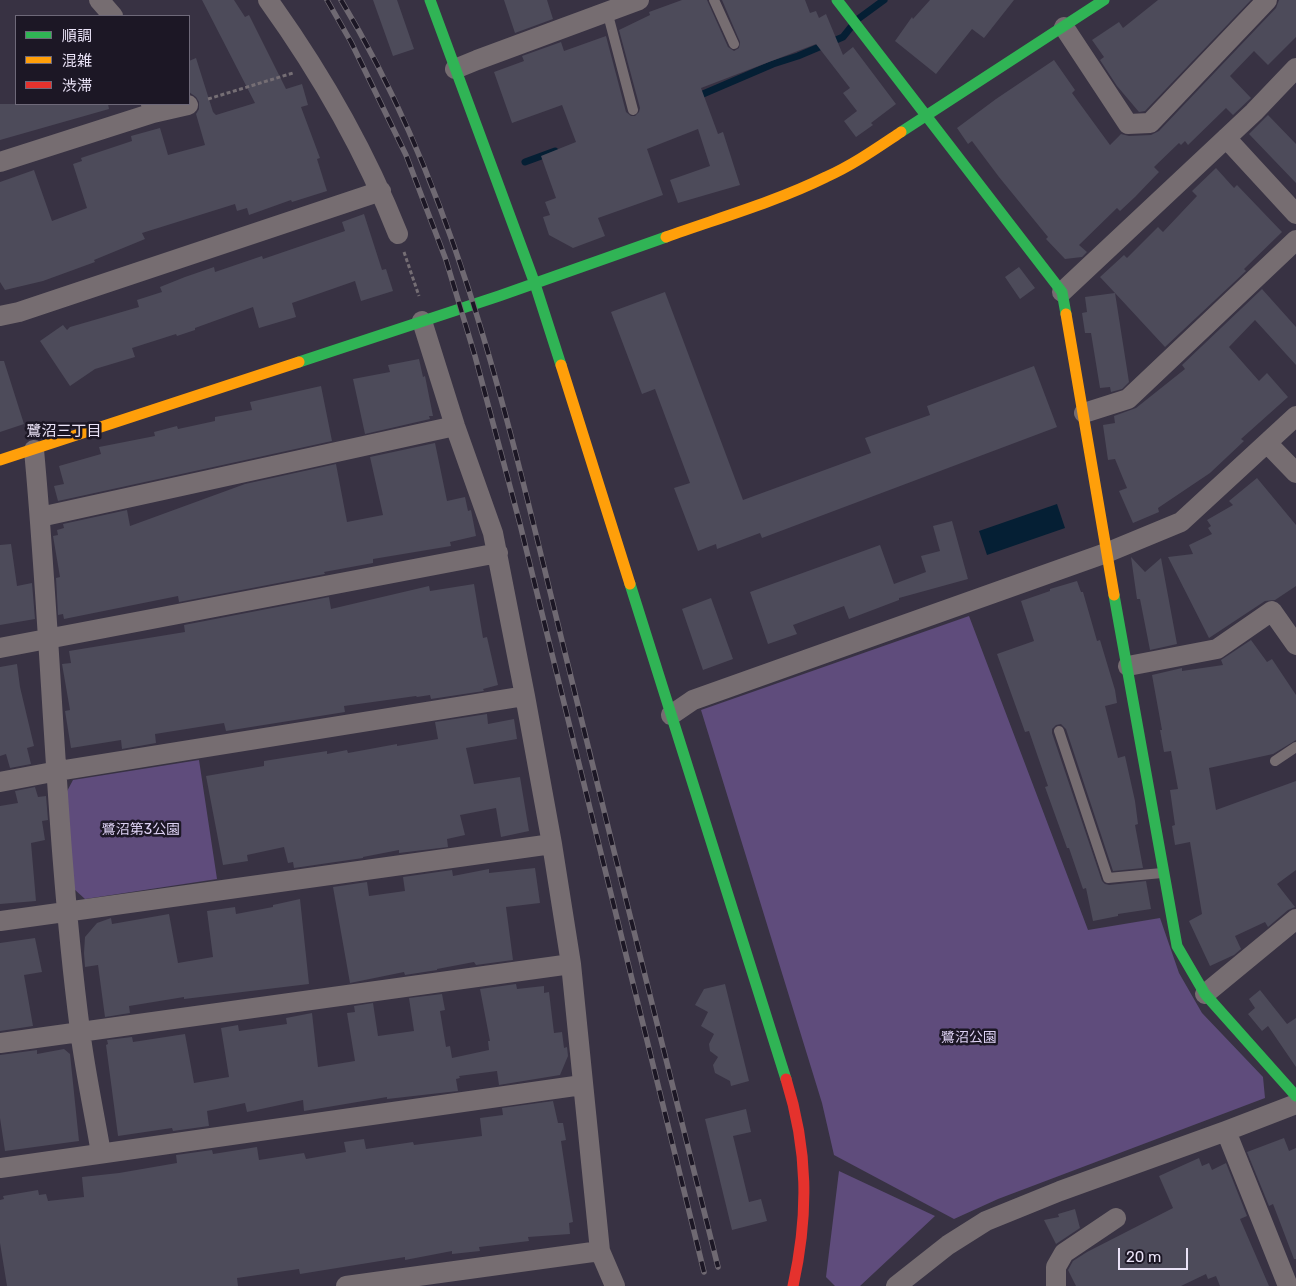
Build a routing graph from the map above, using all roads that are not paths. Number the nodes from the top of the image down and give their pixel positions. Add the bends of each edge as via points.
1 (99, 0) edge
2 (268, 0) edge
3 (430, 0) edge
4 (639, 0) edge
5 (714, 0) edge
6 (837, 0) edge
7 (1104, 0) edge
8 (1267, 0) edge
9 (607, 11) junction
10 (112, 15) edge
11 (1064, 27) junction
12 (734, 44) dead end
13 (1296, 68) edge
14 (456, 69) junction
15 (179, 105) edge
16 (152, 108) edge
17 (633, 110) dead end
18 (927, 116) junction
19 (1226, 138) junction
20 (0, 162) edge
21 (381, 192) junction
22 (1296, 214) edge
23 (398, 234) road end
24 (1296, 240) edge
25 (535, 284) junction
26 (1062, 292) junction
27 (422, 312) junction
28 (0, 316) edge
29 (1084, 413) junction
30 (1296, 416) edge
31 (456, 426) junction
32 (1267, 443) junction
33 (34, 450) junction
34 (0, 460) edge
35 (1296, 473) edge
36 (40, 517) junction
37 (498, 553) junction
38 (1106, 553) junction
39 (47, 639) junction
40 (1296, 645) edge
41 (0, 648) edge
42 (1128, 666) junction
43 (525, 696) junction
44 (670, 715) junction
45 (1059, 731) dead end
46 (1296, 747) edge
47 (1275, 761) dead end
48 (58, 771) junction
49 (0, 782) edge
50 (552, 844) junction
51 (1164, 873) junction
52 (67, 912) junction
53 (1296, 919) edge
54 (0, 921) edge
55 (571, 964) junction
56 (1205, 994) junction
57 (80, 1032) junction
58 (0, 1043) edge
59 (582, 1085) junction
60 (1296, 1096) edge
61 (1296, 1104) edge
62 (1226, 1131) junction
63 (101, 1153) junction
64 (0, 1168) edge
65 (1116, 1218) dead end
66 (600, 1251) junction
67 (346, 1286) edge
68 (615, 1286) edge
69 (793, 1286) edge
70 (896, 1286) edge
71 (1056, 1286) edge
72 (1288, 1286) edge

1 - 10 street
2 - 21 street via 305,68
3 - 14 street
4 - 9 street
5 - 12 lane
6 - 18 street
7 - 11 street
8 - 11 street via 1150,123 1128,124
9 - 14 street
9 - 17 lane
11 - 18 street
13 - 19 street
14 - 25 street
15 - 16 street
16 - 20 street
18 - 25 street via 866,155 794,192
18 - 26 street
19 - 22 street
19 - 26 street
21 - 23 street
21 - 28 street
24 - 29 street via 1128,400
25 - 27 street
25 - 44 street
26 - 29 street
27 - 31 street
27 - 33 street
29 - 38 street
30 - 32 street
31 - 36 street
31 - 37 street
32 - 35 street
32 - 38 street via 1181,522
33 - 34 street
33 - 36 street
36 - 39 street
37 - 39 street
37 - 43 street
38 - 42 street
38 - 44 street via 694,700
39 - 41 street
39 - 48 street
40 - 42 street via 1272,611 1217,649
42 - 51 street
43 - 48 street
43 - 50 street
44 - 69 street via 794,1105 802,1142 806,1180 805,1226
45 - 51 lane via 1108,878
46 - 47 lane
48 - 49 street
48 - 52 street
50 - 52 street
50 - 55 street
51 - 56 street via 1177,946
52 - 54 street
52 - 57 street
53 - 56 street
55 - 57 street
55 - 59 street
56 - 60 street
57 - 58 street
57 - 63 street
59 - 63 street
59 - 66 street
61 - 62 street
62 - 70 street via 986,1221 948,1245
62 - 72 street
63 - 64 street
65 - 71 street via 1064,1253 1056,1267
66 - 67 street
66 - 68 street

